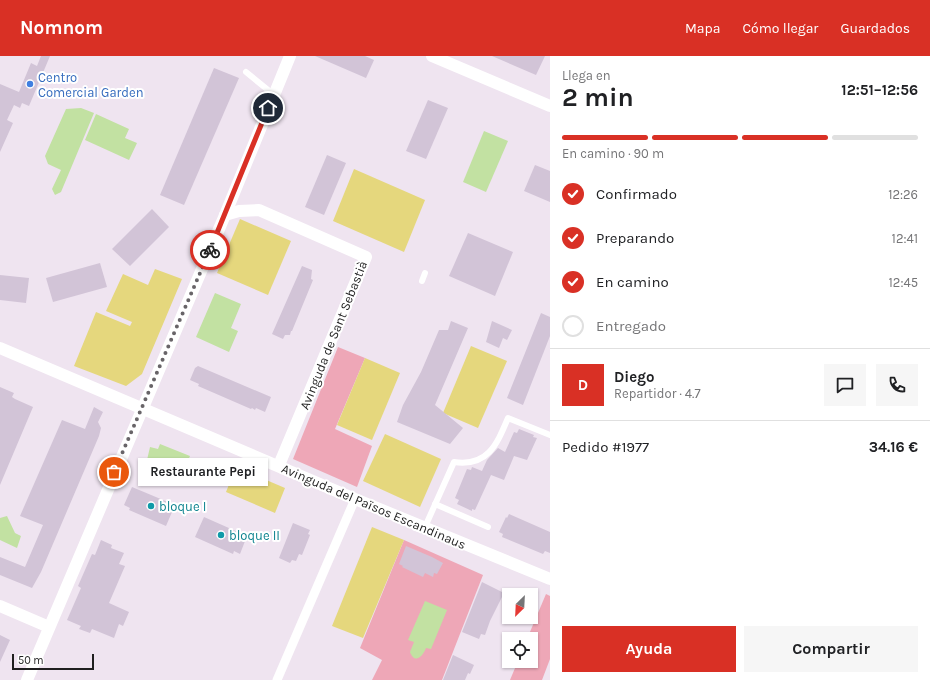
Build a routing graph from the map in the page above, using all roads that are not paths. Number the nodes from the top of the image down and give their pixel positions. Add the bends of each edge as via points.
1 (290, 56) edge
2 (432, 56) edge
3 (246, 72) dead end
4 (274, 94) junction
5 (550, 106) edge
6 (224, 215) junction
7 (425, 273) dead end
8 (422, 281) dead end
9 (0, 348) edge
10 (142, 408) junction
11 (550, 435) edge
12 (279, 466) junction
13 (355, 498) junction
14 (435, 504) junction
15 (425, 527) junction
16 (488, 527) dead end
17 (550, 579) edge
18 (0, 606) edge
19 (49, 627) junction
20 (27, 680) edge
21 (277, 680) edge

1 - 4 street
2 - 5 street
3 - 4 lane
4 - 6 street
6 - 10 street
6 - 12 street, Avinguda de Sant Sebastià via 259,210 366,257
7 - 8 lane
9 - 10 street, Avinguda del Països Escandinaus
10 - 12 street, Avinguda del Països Escandinaus
10 - 19 street
11 - 14 lane via 508,418 494,447 486,456 479,460 454,462
12 - 13 street, Avinguda del Països Escandinaus
13 - 15 street, Avinguda del Països Escandinaus
13 - 21 street
14 - 15 lane
14 - 16 lane
15 - 17 street, Avinguda del Països Escandinaus
18 - 19 street
19 - 20 street

